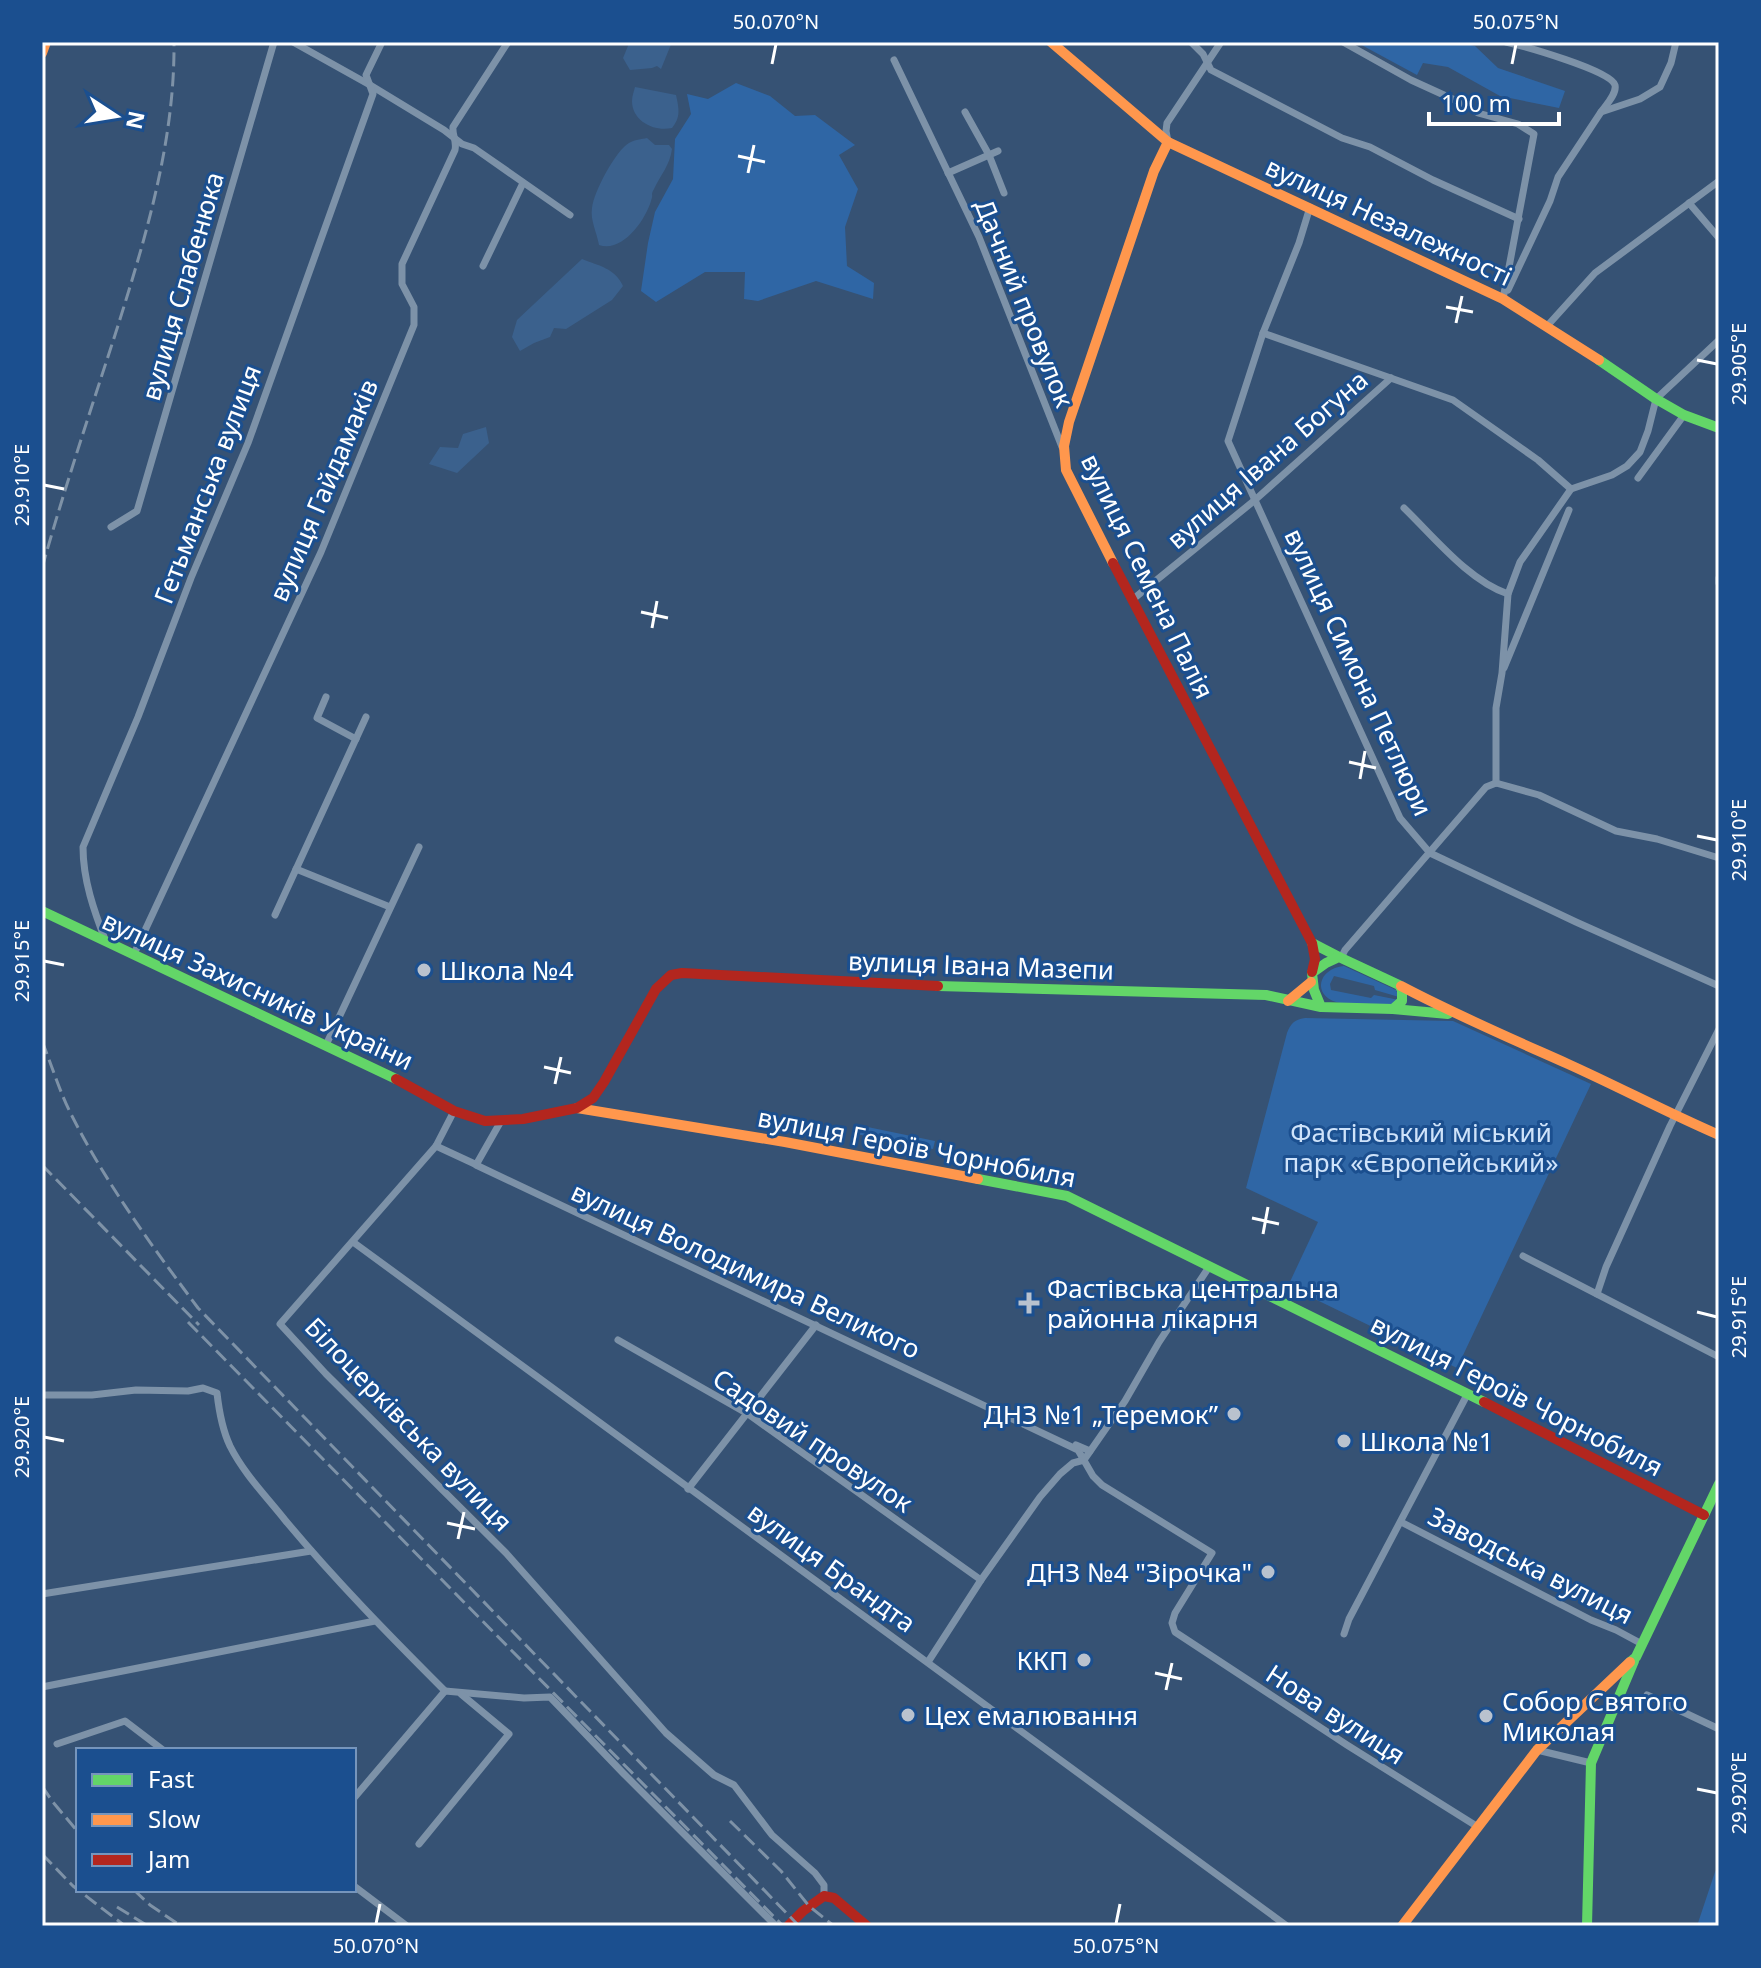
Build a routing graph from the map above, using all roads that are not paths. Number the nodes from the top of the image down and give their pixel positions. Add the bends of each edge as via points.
1 (46, 42) edge
2 (274, 42) edge
3 (293, 42) edge
4 (382, 42) edge
5 (508, 42) edge
6 (1051, 42) edge
7 (1191, 42) edge
8 (1221, 42) edge
9 (1343, 42) edge
10 (1506, 42) edge
11 (1676, 42) edge
12 (42, 53) edge
13 (894, 60) dead end
14 (1207, 63) junction
15 (370, 85) junction
16 (965, 112) dead end
17 (1601, 112) junction
18 (455, 139) junction
19 (1168, 142) junction
20 (998, 151) dead end
21 (989, 155) junction
22 (948, 173) junction
23 (1719, 181) edge
24 (523, 183) junction
25 (1004, 193) dead end
26 (1689, 203) junction
27 (1310, 207) junction
28 (570, 215) dead end
29 (1519, 219) junction
30 (1719, 238) edge
31 (483, 266) dead end
32 (1503, 299) junction
33 (1548, 325) junction
34 (1263, 333) junction
35 (1719, 340) edge
36 (1391, 378) junction
37 (1656, 399) junction
38 (1684, 415) junction
39 (1718, 425) edge
40 (1063, 449) junction
41 (1638, 478) dead end
42 (1571, 489) junction
43 (1255, 500) junction
44 (1404, 508) dead end
45 (1569, 510) dead end
46 (111, 527) dead end
47 (1508, 594) junction
48 (1132, 600) junction
49 (1502, 673) junction
50 (326, 697) dead end
51 (366, 717) dead end
52 (356, 739) junction
53 (1496, 783) junction
54 (419, 847) dead end
55 (1430, 853) junction
56 (1719, 858) edge
57 (296, 869) junction
58 (390, 907) junction
59 (42, 911) edge
60 (275, 915) dead end
61 (106, 942) junction
62 (1312, 943) junction
63 (134, 954) junction
64 (1340, 957) junction
65 (1312, 978) junction
66 (1401, 986) junction
67 (1719, 986) edge
68 (1288, 1001) junction
69 (1321, 1007) junction
70 (1393, 1009) junction
71 (1454, 1014) junction
72 (1719, 1029) edge
73 (326, 1045) junction
74 (577, 1108) junction
75 (454, 1111) junction
76 (1675, 1116) junction
77 (501, 1121) junction
78 (1719, 1135) edge
79 (436, 1146) junction
80 (476, 1165) junction
81 (353, 1242) junction
82 (1523, 1256) dead end
83 (1209, 1267) junction
84 (1597, 1294) junction
85 (816, 1325) junction
86 (618, 1340) dead end
87 (1719, 1357) edge
88 (1468, 1393) junction
89 (42, 1395) edge
90 (748, 1414) junction
91 (1039, 1431) junction
92 (1090, 1451) junction
93 (1084, 1460) junction
94 (1719, 1484) edge
95 (688, 1489) junction
96 (1704, 1515) junction
97 (1401, 1522) junction
98 (311, 1551) junction
99 (981, 1580) junction
100 (42, 1594) edge
101 (375, 1621) junction
102 (1175, 1632) joint
103 (1344, 1634) dead end
104 (1642, 1644) junction
105 (1636, 1657) junction
106 (928, 1662) junction
107 (42, 1687) edge
108 (445, 1691) junction
109 (459, 1693) junction
110 (1647, 1695) dead end
111 (1719, 1729) edge
112 (57, 1744) dead end
113 (160, 1748) edge
114 (1537, 1750) junction
115 (1591, 1763) junction
116 (356, 1796) edge
117 (1478, 1827) junction
118 (419, 1844) dead end
119 (356, 1888) edge
120 (824, 1896) junction
121 (407, 1926) edge
122 (776, 1926) edge
123 (788, 1926) edge
124 (867, 1926) edge
125 (1287, 1926) edge
126 (1402, 1926) edge
127 (1587, 1926) edge

1 - 12 street
2 - 46 street, вулиця Слабенюка via 137,511
3 - 15 street
4 - 15 street, Гетьманська вулиця via 366,75
5 - 18 street, вулиця Гайдамаків via 458,118
6 - 19 street, вулиця Незалежності
7 - 14 street
8 - 14 street, вулиця Семена Палія
9 - 29 street via 1478,113 1534,134
10 - 17 street via 1607,77 1615,90
11 - 17 street via 1660,87
13 - 22 street, Дачний провулок
14 - 19 street, вулиця Семена Палія via 1167,123
14 - 29 street via 1211,70 1342,138
15 - 18 street
15 - 61 street, Гетьманська вулиця via 373,94 248,443 83,847 88,888
16 - 21 street, Дачний провулок
17 - 32 street via 1558,177
18 - 24 street
18 - 63 street, вулиця Гайдамаків via 455,150 402,264 414,325 321,552
19 - 27 street, вулиця Незалежності
19 - 40 street, вулиця Семена Палія
20 - 21 street, Дачний провулок
21 - 22 street, Дачний провулок
21 - 25 street, Дачний провулок
22 - 40 street, Дачний провулок
23 - 26 street
24 - 28 street
24 - 31 street
26 - 30 street
26 - 33 street via 1595,273
27 - 32 street, вулиця Незалежності
27 - 34 street, вулиця Симона Петлюри
29 - 32 street
32 - 33 street, вулиця Незалежності
33 - 37 street, вулиця Незалежності
34 - 36 street
34 - 43 street, вулиця Симона Петлюри via 1228,441
35 - 37 street
36 - 42 street via 1453,400
36 - 43 street, вулиця Івана Богуна
37 - 38 street, вулиця Незалежності
37 - 42 street via 1640,452 1627,466
38 - 39 street, вулиця Незалежності
38 - 41 street
40 - 48 street, вулиця Семена Палія via 1066,470
42 - 47 street via 1520,562
43 - 48 street, вулиця Івана Богуна
43 - 55 street, вулиця Симона Петлюри via 1400,818
44 - 47 street via 1458,561 1493,589
45 - 49 street
47 - 49 street
48 - 62 street, вулиця Семена Палія
49 - 53 street via 1496,708
50 - 52 street via 317,718
51 - 52 street
52 - 57 street
53 - 55 street via 1486,787
53 - 56 street via 1539,795 1616,831
54 - 58 street
55 - 64 street
55 - 67 street, вулиця Симона Петлюри
57 - 58 street
57 - 60 street
58 - 73 street
59 - 61 street, вулиця Захисників України
61 - 63 street, вулиця Захисників України
62 - 64 street
62 - 65 street, вулиця Семена Палія
63 - 73 street, вулиця Захисників України
64 - 65 street
64 - 66 street
65 - 68 street
65 - 69 street
66 - 70 street via 1402,1001
66 - 71 street
68 - 69 street, вулиця Івана Мазепи
68 - 74 street, вулиця Івана Мазепи via 1266,995 682,973 660,984 597,1093
69 - 70 street, вулиця Івана Мазепи
70 - 71 street
71 - 76 street
72 - 76 street
73 - 75 street, вулиця Захисників України
74 - 77 street
74 - 83 street, вулиця Героїв Чорнобиля via 1067,1196
75 - 77 street
75 - 79 street, Білоцерківська вулиця
76 - 78 street
76 - 84 street
77 - 80 street
79 - 80 street, вулиця Володимира Великого
79 - 81 street, Білоцерківська вулиця
80 - 85 street, вулиця Володимира Великого
81 - 95 street, вулиця Брандта
81 - 120 street, Білоцерківська вулиця via 280,1324 506,1553 666,1733 714,1775 734,1785 772,1835 815,1873 824,1885
82 - 84 street
83 - 88 street, вулиця Героїв Чорнобиля
83 - 92 street
84 - 87 street
85 - 90 street
85 - 91 street, вулиця Володимира Великого
86 - 90 street, Садовий провулок
88 - 96 street, вулиця Героїв Чорнобиля
88 - 97 street
89 - 98 street via 203,1388 217,1393 221,1420 242,1468
90 - 95 street
90 - 99 street, Садовий провулок
91 - 92 street, вулиця Володимира Великого
91 - 93 street, вулиця Володимира Великого via 1078,1450
92 - 93 street
93 - 99 street via 1073,1463 1040,1497
93 - 102 street, вулиця Володимира Великого via 1102,1485 1212,1553 1175,1613
94 - 96 street
95 - 106 street, вулиця Брандта
96 - 104 street
97 - 103 street
97 - 104 street, Заводська вулиця
98 - 100 street
98 - 101 street
99 - 106 street
101 - 107 street
101 - 108 street
102 - 117 street, Нова вулиця
104 - 105 street
105 - 114 street
105 - 115 street
106 - 125 street, вулиця Брандта
108 - 109 street
108 - 116 street
109 - 118 street via 509,1734
109 - 122 street via 550,1697
110 - 111 street
112 - 113 street via 125,1721
114 - 115 street
114 - 117 street
115 - 127 street
117 - 126 street
119 - 121 street
120 - 123 street
120 - 124 street via 834,1898

